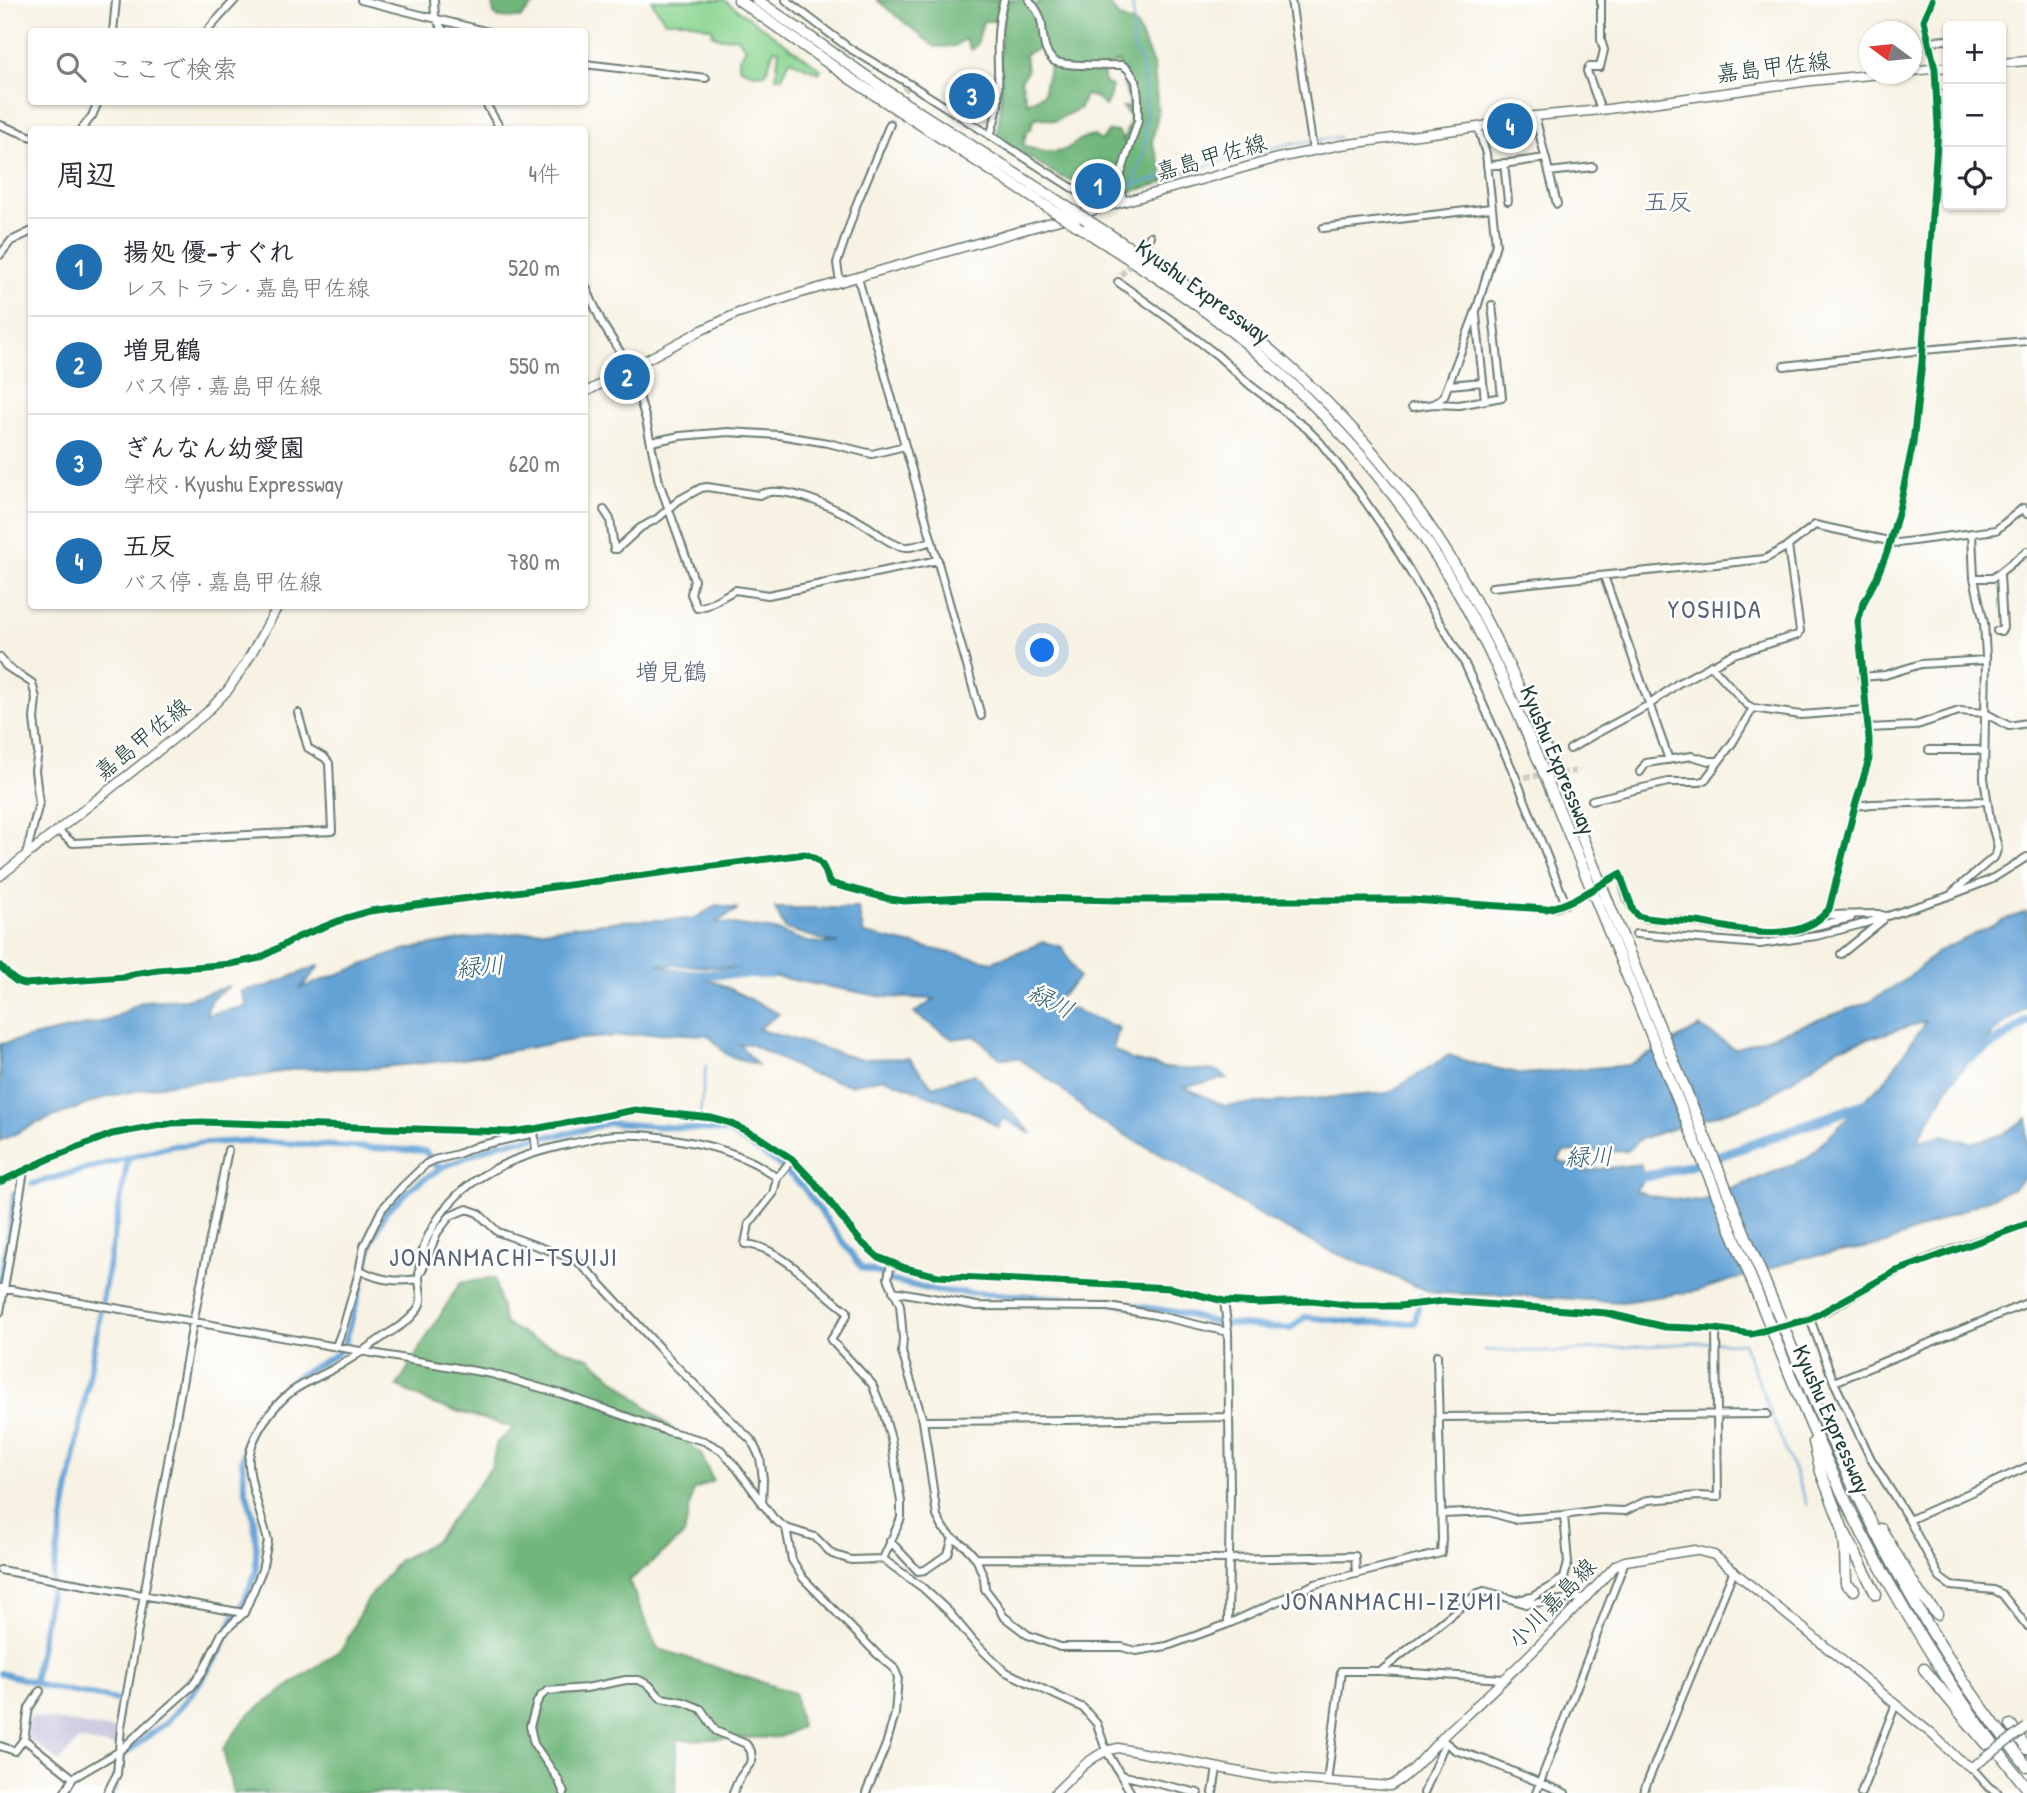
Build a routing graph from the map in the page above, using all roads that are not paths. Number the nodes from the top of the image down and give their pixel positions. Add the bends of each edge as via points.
1 (116, 0) edge
2 (235, 0) edge
3 (361, 0) edge
4 (434, 0) edge
5 (739, 0) edge
6 (757, 0) edge
7 (786, 0) edge
8 (802, 0) edge
9 (1004, 0) edge
10 (1029, 0) edge
11 (1291, 0) edge
12 (1601, 0) edge
13 (1932, 0) edge
14 (797, 9) junction
15 (435, 17) junction
16 (113, 28) edge
17 (210, 28) edge
18 (442, 28) edge
19 (475, 28) edge
20 (1943, 40) edge
21 (1929, 41) junction
22 (2027, 61) edge
23 (2006, 63) edge
24 (588, 64) edge
25 (1943, 68) edge
26 (1935, 69) junction
27 (1922, 70) edge
28 (1859, 76) edge
29 (706, 78) dead end
30 (1943, 94) edge
31 (1937, 95) junction
32 (97, 105) edge
33 (487, 105) edge
34 (1601, 110) junction
35 (1535, 117) junction
36 (890, 124) tunnel mouth
37 (0, 125) edge
38 (84, 126) edge
39 (499, 126) edge
40 (1943, 126) edge
41 (1478, 127) junction
42 (1938, 127) junction
43 (28, 135) edge
44 (990, 136) junction
45 (1312, 144) junction
46 (1546, 158) junction
47 (1504, 163) junction
48 (1487, 166) junction
49 (1593, 167) dead end
50 (1549, 172) junction
51 (1123, 199) junction
52 (1046, 200) junction
53 (1508, 201) dead end
54 (1557, 204) dead end
55 (1102, 207) junction
56 (1491, 208) junction
57 (1324, 228) dead end
58 (28, 233) edge
59 (1150, 236) dead end
60 (1144, 246) dead end
61 (0, 255) edge
62 (858, 278) junction
63 (1118, 282) dead end
64 (840, 283) junction
65 (588, 293) edge
66 (1492, 305) dead end
67 (1475, 312) junction
68 (2027, 341) edge
69 (1923, 350) junction
70 (1784, 366) dead end
71 (631, 369) junction
72 (1483, 382) junction
73 (1448, 385) junction
74 (588, 391) edge
75 (1485, 400) junction
76 (1434, 404) junction
77 (1412, 407) dead end
78 (651, 442) junction
79 (905, 446) junction
80 (668, 508) junction
81 (604, 510) dead end
82 (2027, 514) edge
83 (1972, 534) junction
84 (932, 541) junction
85 (1890, 542) junction
86 (1788, 546) junction
87 (2027, 551) edge
88 (938, 560) junction
89 (2001, 573) junction
90 (1604, 576) junction
91 (1974, 578) junction
92 (1492, 587) dead end
93 (276, 609) edge
94 (1997, 631) dead end
95 (0, 657) edge
96 (1986, 660) junction
97 (1711, 665) junction
98 (1862, 677) junction
99 (1649, 705) junction
100 (1753, 708) junction
101 (1866, 710) junction
102 (298, 713) dead end
103 (1984, 713) junction
104 (981, 716) dead end
105 (2027, 723) edge
106 (1867, 728) junction
107 (1570, 749) dead end
108 (1929, 750) dead end
109 (1984, 752) junction
110 (1669, 760) junction
111 (1720, 761) junction
112 (1640, 772) dead end
113 (1516, 778) junction
114 (1525, 778) tunnel mouth
115 (1592, 800) dead end
116 (1987, 801) junction
117 (1855, 806) junction
118 (58, 831) junction
119 (26, 855) junction
120 (2027, 857) edge
121 (0, 876) edge
122 (1612, 878) dead end
123 (1946, 898) junction
124 (1574, 900) tunnel mouth
125 (1566, 904) junction
126 (1825, 915) junction
127 (1860, 915) junction
128 (1887, 917) junction
129 (1613, 926) junction
130 (1800, 929) junction
131 (1636, 934) dead end
132 (1841, 954) dead end
133 (0, 966) edge
134 (534, 1131) junction
135 (228, 1150) dead end
136 (536, 1152) junction
137 (792, 1159) junction
138 (24, 1171) junction
139 (777, 1178) junction
140 (0, 1182) edge
141 (2027, 1224) edge
142 (891, 1263) junction
143 (359, 1272) junction
144 (419, 1279) junction
145 (2, 1288) edge
146 (893, 1291) junction
147 (1224, 1301) junction
148 (2027, 1303) edge
149 (0, 1312) edge
150 (193, 1323) junction
151 (1716, 1329) junction
152 (1228, 1332) junction
153 (1751, 1334) tunnel mouth
154 (336, 1346) junction
155 (361, 1352) junction
156 (1437, 1355) dead end
157 (1834, 1382) junction
158 (1767, 1414) dead end
159 (1717, 1415) junction
160 (1228, 1416) junction
161 (1439, 1417) junction
162 (923, 1420) junction
163 (1810, 1421) junction
164 (1823, 1421) junction
165 (2027, 1467) edge
166 (762, 1505) junction
167 (1442, 1514) junction
168 (1564, 1515) junction
169 (1909, 1520) junction
170 (1842, 1527) junction
171 (786, 1528) junction
172 (953, 1538) junction
173 (890, 1541) junction
174 (976, 1558) junction
175 (883, 1559) junction
176 (1228, 1559) junction
177 (1625, 1561) junction
178 (0, 1570) edge
179 (1734, 1570) junction
180 (1356, 1574) junction
181 (1854, 1590) dead end
182 (1876, 1594) dead end
183 (144, 1595) junction
184 (1587, 1597) junction
185 (1517, 1600) junction
186 (244, 1613) junction
187 (1937, 1614) dead end
188 (1228, 1625) junction
189 (2027, 1626) edge
190 (1924, 1669) dead end
191 (1381, 1671) junction
192 (1504, 1679) junction
193 (40, 1691) dead end
194 (1895, 1706) junction
195 (2011, 1724) dead end
196 (2027, 1727) edge
197 (24, 1739) junction
198 (1443, 1741) junction
199 (0, 1746) edge
200 (2027, 1749) edge
201 (1106, 1750) junction
202 (118, 1752) junction
203 (2027, 1766) edge
204 (1217, 1768) junction
205 (1971, 1768) junction
206 (1121, 1775) junction
207 (73, 1778) junction
208 (1327, 1782) junction
209 (1540, 1783) junction
210 (1388, 1790) edge
211 (2027, 1790) edge
212 (64, 1793) edge
213 (107, 1793) edge
214 (564, 1793) edge
215 (733, 1793) edge
216 (866, 1793) edge
217 (1055, 1793) edge
218 (1131, 1793) edge
219 (1198, 1793) edge
220 (1213, 1793) edge
221 (1424, 1793) edge
222 (1536, 1793) edge
223 (1565, 1793) edge
224 (1643, 1793) edge
225 (1861, 1793) edge
226 (1998, 1793) edge

1 - 16 street
2 - 17 street
3 - 15 street
4 - 15 street
5 - 52 highway, Kyushu Expressway via 882,100
6 - 52 highway, Kyushu Expressway
7 - 14 street
8 - 14 street
9 - 44 street via 997,34 998,106
10 - 51 street via 1043,24 1045,46 1054,61 1122,65 1136,80 1138,121 1118,183
11 - 45 street
12 - 34 street via 1602,57 1600,67 1587,71
13 - 21 street via 1924,20
14 - 44 street via 855,53
15 - 18 street
15 - 19 street
20 - 21 street
21 - 26 street
22 - 23 main road
24 - 29 street
25 - 26 main road
26 - 27 main road
26 - 31 street
28 - 34 main road, 嘉島甲佐線
30 - 31 street
31 - 42 street
32 - 38 street
33 - 39 street
34 - 35 main road, 嘉島甲佐線
35 - 41 main road, 嘉島甲佐線
35 - 46 street
36 - 64 street via 836,264
37 - 43 street
40 - 42 street
41 - 45 main road, 嘉島甲佐線
41 - 48 street
42 - 69 street
44 - 55 street
45 - 51 main road, 嘉島甲佐線
46 - 47 street
46 - 50 street
47 - 48 street
47 - 53 street
48 - 56 street
49 - 50 street
50 - 54 street
51 - 55 main road, 嘉島甲佐線
52 - 129 highway, Kyushu Expressway, bridge via 1252,348 1312,402 1382,481 1417,527 1471,615
52 - 129 highway, Kyushu Expressway, bridge via 1137,252 1230,318 1287,364 1398,483 1445,550 1497,640 1558,778
55 - 62 main road, 嘉島甲佐線
56 - 57 street
56 - 67 street via 1496,244
58 - 61 street via 10,241
59 - 60 street
62 - 64 main road, 嘉島甲佐線
62 - 79 street
63 - 113 street via 1217,355 1320,442 1387,533 1454,643
64 - 71 main road, 嘉島甲佐線 via 738,313
65 - 71 street
66 - 75 street via 1502,397
67 - 72 street
67 - 73 street
68 - 69 street
69 - 70 street
69 - 85 street via 1913,443
71 - 74 main road, 嘉島甲佐線
71 - 78 street
72 - 73 street
72 - 75 street
73 - 76 street
75 - 76 street
76 - 77 street
78 - 79 street via 728,432 779,435 872,454
78 - 80 street
79 - 84 street
80 - 81 street via 617,549
80 - 84 street via 707,487 795,495 826,505 899,546
80 - 88 street via 694,580 691,594 697,608 735,590 768,595
82 - 83 street via 2023,508 1996,530
83 - 85 street
83 - 91 street
84 - 88 street
85 - 86 street via 1815,525
85 - 98 street via 1858,621
86 - 90 street via 1765,559
86 - 97 street via 1798,635
87 - 89 street
88 - 104 street
89 - 91 street via 1993,579
89 - 94 street via 2003,624
90 - 92 street
90 - 99 street
91 - 96 street
93 - 118 main road, 嘉島甲佐線 via 228,690 205,714
95 - 119 street via 32,683 36,698 39,803
96 - 98 street via 1921,663
96 - 103 street
97 - 99 street
97 - 100 street
98 - 101 street
99 - 107 street
99 - 110 street
100 - 101 street via 1801,715
100 - 111 street
101 - 106 street
102 - 118 street via 308,748 329,763 332,831 73,843
103 - 105 street via 2009,726
103 - 106 street via 1959,710 1914,726
103 - 109 street
106 - 117 street via 1869,759
108 - 109 street
109 - 116 street
110 - 111 street via 1692,756
110 - 112 street via 1646,763
111 - 115 street via 1700,782 1668,782
113 - 114 street
113 - 125 street
116 - 117 street
116 - 123 street via 1996,856
117 - 126 street
118 - 119 main road, 嘉島甲佐線
119 - 121 main road, 嘉島甲佐線
120 - 123 street via 1990,880
122 - 130 street via 1620,874 1638,916 1766,934
123 - 128 street
124 - 125 street
125 - 133 street via 1546,909 1412,900 984,897 904,901 830,883 816,857 805,854 370,911 298,937 260,958 231,964 25,984
126 - 127 street
126 - 130 street
127 - 128 street
127 - 130 street
128 - 131 street via 1831,933 1760,944
128 - 132 street
129 - 163 highway, Kyushu Expressway
129 - 164 highway, Kyushu Expressway
134 - 136 street
134 - 137 street via 635,1110 686,1115 740,1126
134 - 138 street via 172,1123 112,1134
134 - 143 street via 426,1164 382,1209 364,1246
135 - 150 street
136 - 139 street via 606,1136 654,1137 723,1150 752,1161
136 - 144 street via 504,1163 471,1183 448,1206 421,1254
137 - 139 street
137 - 142 street via 860,1241
138 - 140 street
138 - 145 street
139 - 173 street via 773,1194 750,1224 745,1244 773,1253 847,1311 831,1340 872,1384 883,1411 901,1502 901,1518
141 - 157 street via 1894,1272 1806,1320
142 - 146 street via 888,1278
142 - 147 street via 938,1276 1170,1289
143 - 144 street via 391,1280
143 - 154 street
144 - 155 street via 421,1305
144 - 166 street via 437,1233 450,1216 467,1209 498,1232 576,1260 752,1441 760,1458
145 - 149 street
145 - 150 street
146 - 152 street via 977,1306 1109,1307
146 - 162 street via 900,1305 902,1352
147 - 151 street via 1354,1306 1444,1301 1606,1313 1665,1327
147 - 152 street
148 - 157 street
150 - 154 street
150 - 183 street
151 - 153 street
151 - 159 street
152 - 160 street
154 - 155 street
155 - 166 street via 492,1374 704,1441 721,1450
155 - 186 street via 292,1392 253,1441 250,1471 268,1541
156 - 161 street
157 - 169 street via 1871,1459
158 - 159 street
159 - 161 street
159 - 168 street via 1718,1497 1648,1500 1625,1511
160 - 162 street
160 - 176 street
161 - 167 street
162 - 172 street via 937,1516
163 - 170 highway via 1821,1472
163 - 211 highway, Kyushu Expressway via 1870,1549 1917,1632
164 - 187 highway via 1885,1537
164 - 203 highway, Kyushu Expressway via 1876,1534 1926,1624
165 - 169 street
166 - 171 street
167 - 168 street via 1489,1512 1513,1519
167 - 180 street via 1441,1553
168 - 185 street via 1568,1563 1564,1578 1532,1597
169 - 189 street via 1940,1578 1951,1586 2003,1594
170 - 181 highway via 1846,1584
170 - 182 highway
171 - 175 street via 815,1538 832,1554 851,1560
171 - 216 street via 792,1560 803,1578 898,1676 895,1714
172 - 173 street via 948,1555 918,1571
172 - 174 street
173 - 175 street
174 - 176 street
174 - 188 street via 985,1588 1003,1616 1028,1635 1060,1647 1136,1651 1167,1646
175 - 201 street via 948,1611 1004,1671 1083,1707 1097,1724
176 - 180 street via 1355,1556
176 - 188 street
177 - 179 main road, 小川嘉島線 via 1695,1550 1714,1555
177 - 184 main road, 小川嘉島線
177 - 209 street
178 - 183 street
179 - 194 main road, 小川嘉島線
179 - 224 street
180 - 188 street via 1315,1584
183 - 186 street
183 - 202 street
184 - 185 street via 1526,1604
184 - 192 main road, 小川嘉島線
185 - 191 street via 1478,1593
186 - 202 street via 222,1633 192,1686
190 - 211 highway
191 - 192 street
191 - 208 street via 1341,1671
192 - 198 main road, 小川嘉島線
193 - 197 street via 29,1708
194 - 205 main road, 小川嘉島線
194 - 225 street
195 - 200 highway
196 - 205 main road, bridge
197 - 199 street via 15,1751
197 - 207 street
198 - 209 street
198 - 210 main road, 小川嘉島線
198 - 221 street
201 - 204 main road, 小川嘉島線 via 1129,1749
201 - 206 street
201 - 217 main road
202 - 207 street
202 - 213 street via 117,1774
204 - 208 main road, 小川嘉島線
204 - 220 street
205 - 226 street
206 - 218 street
206 - 219 street
207 - 212 street
208 - 210 main road, 小川嘉島線
209 - 222 street
209 - 223 street
214 - 215 street via 534,1744 530,1726 537,1702 547,1691 626,1680 639,1680 661,1698 701,1709 716,1731 746,1744 752,1762

